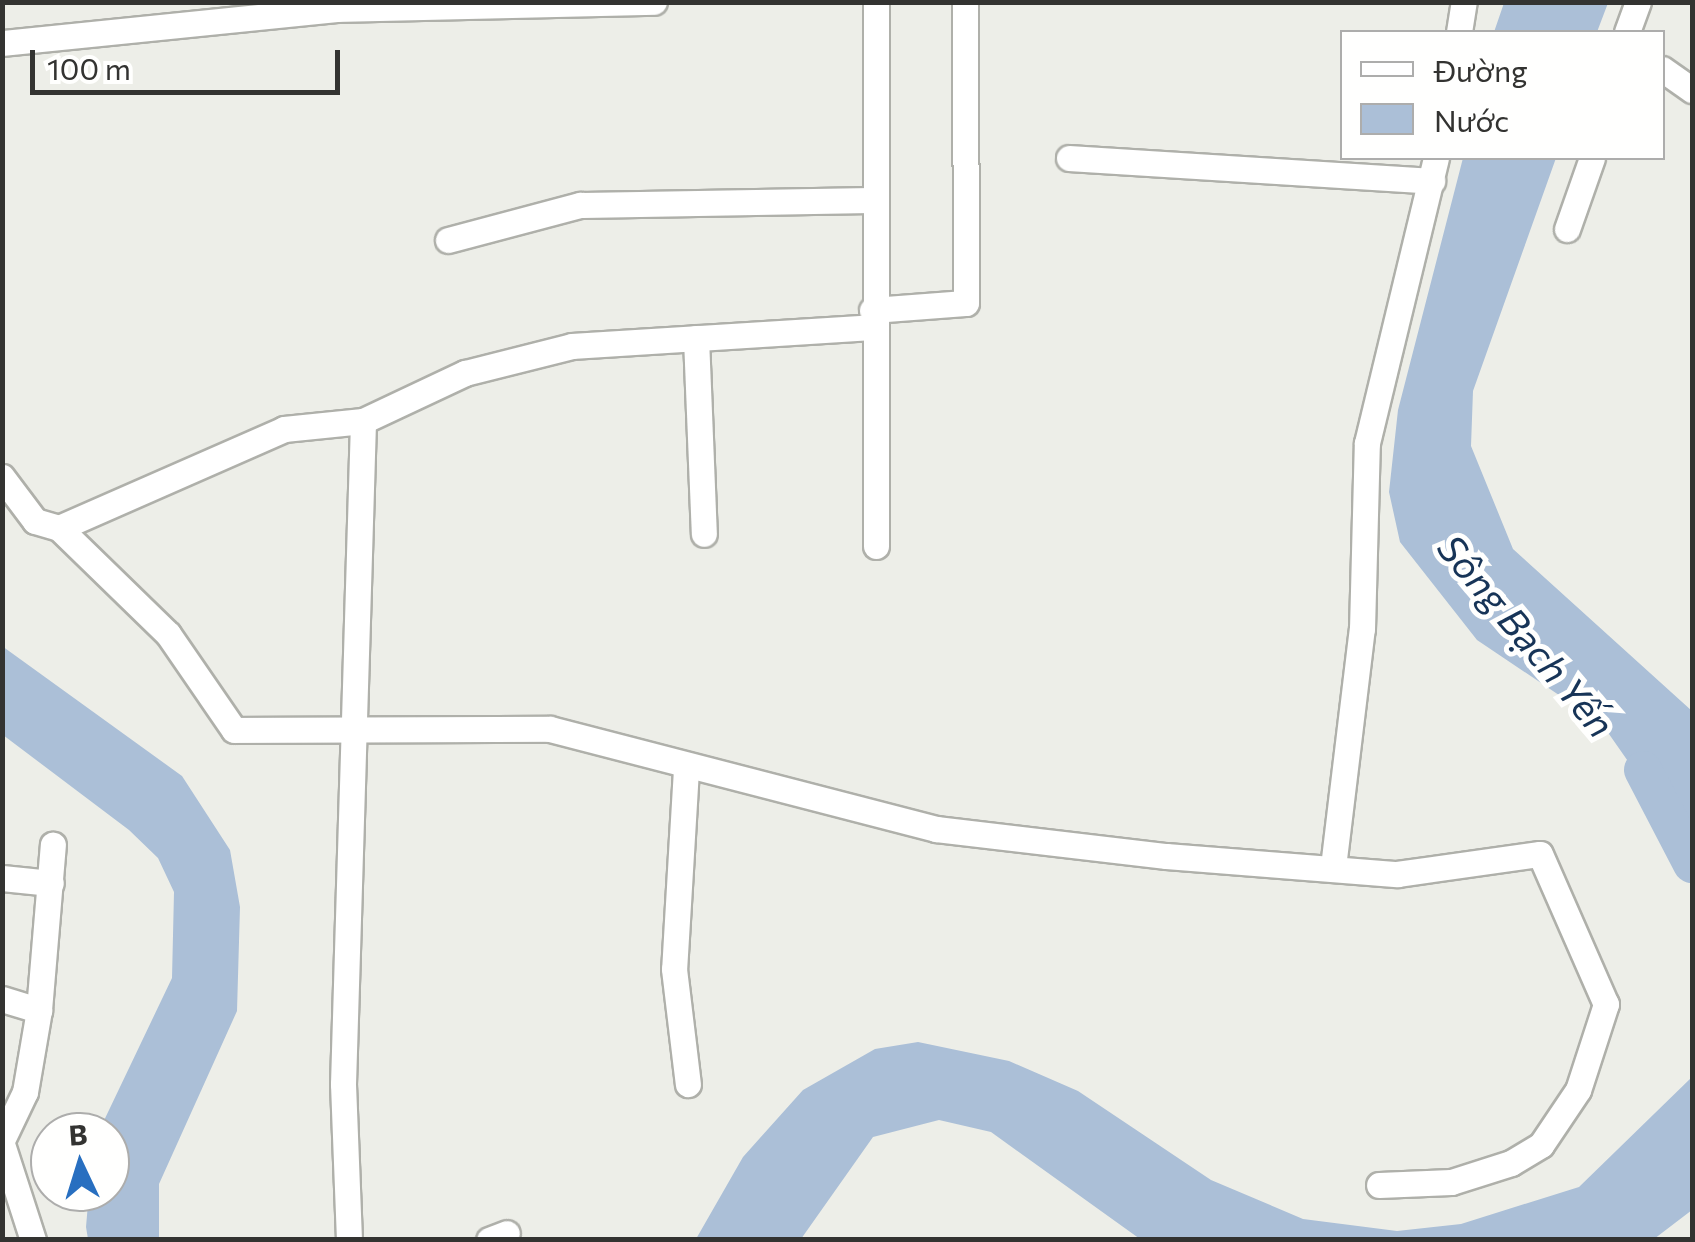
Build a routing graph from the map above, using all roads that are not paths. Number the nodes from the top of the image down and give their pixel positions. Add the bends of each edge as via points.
1 (654, 2) edge
2 (876, 2) edge
3 (965, 2) edge
4 (1464, 2) edge
5 (1638, 2) edge
6 (1459, 30) edge
7 (1629, 30) edge
8 (2, 44) edge
9 (1665, 71) edge
10 (1692, 90) edge
11 (1069, 158) dead end
12 (1591, 160) edge
13 (1434, 169) edge
14 (873, 200) junction
15 (1567, 229) dead end
16 (448, 240) dead end
17 (871, 319) junction
18 (696, 338) junction
19 (363, 420) junction
20 (2, 478) edge
21 (60, 528) junction
22 (704, 534) dead end
23 (876, 546) dead end
24 (359, 727) junction
25 (686, 770) junction
26 (53, 845) dead end
27 (1333, 867) junction
28 (2, 878) edge
29 (52, 884) junction
30 (2, 999) edge
31 (40, 1010) junction
32 (688, 1084) dead end
33 (2, 1142) edge
34 (1378, 1184) dead end
35 (33, 1240) edge
36 (349, 1240) edge

1 - 8 street via 336,8
2 - 14 street
3 - 17 street via 966,303
4 - 6 street
5 - 7 street
9 - 10 street
11 - 13 street
12 - 15 street
13 - 27 street via 1367,443 1362,629
14 - 16 street via 580,205
14 - 17 street
17 - 18 street
17 - 23 street
18 - 19 street via 536,355 465,373
18 - 22 street
19 - 21 street via 284,429
19 - 24 street
20 - 21 street via 35,520
21 - 24 street via 168,634 230,729
24 - 25 street via 550,728
24 - 36 street via 344,1034
25 - 27 street via 936,829
25 - 32 street via 674,968
26 - 29 street
27 - 34 street via 1397,874 1540,854 1606,1004 1578,1090 1541,1145 1451,1182
28 - 29 street
29 - 31 street
30 - 31 street
31 - 33 street via 25,1092
33 - 35 street

